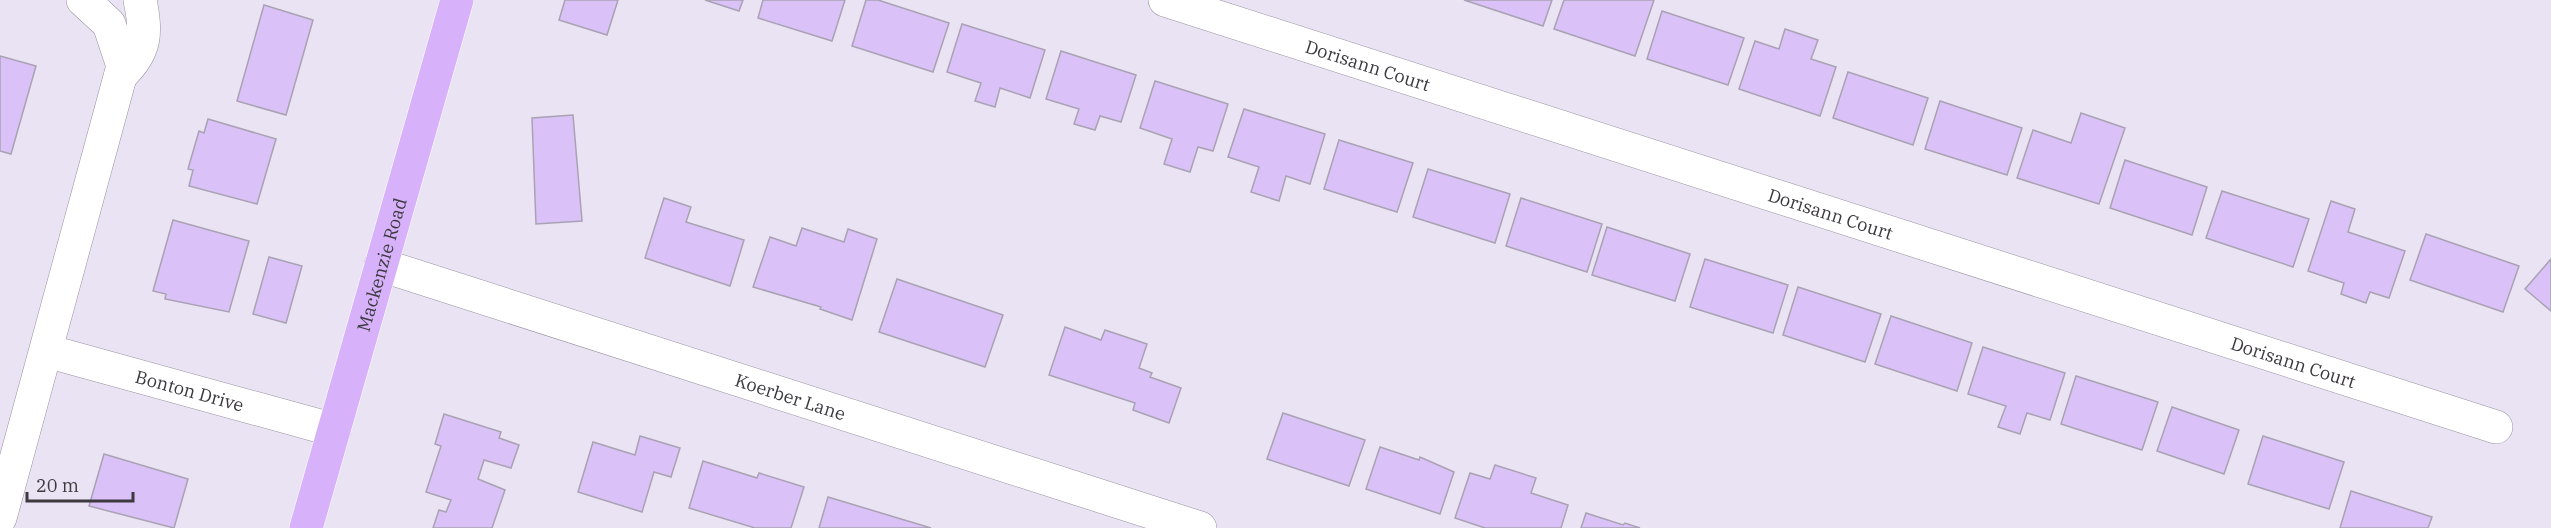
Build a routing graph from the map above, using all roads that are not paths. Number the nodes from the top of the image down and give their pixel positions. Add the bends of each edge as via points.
1 (83, 0) edge
2 (140, 0) edge
3 (457, 0) edge
4 (1165, 0) edge
5 (121, 75) junction
6 (381, 265) junction
7 (47, 351) junction
8 (2496, 427) dead end
9 (334, 430) junction
10 (0, 518) edge
11 (306, 528) edge
12 (1200, 528) edge

1 - 5 street via 109,24 123,66
2 - 5 street via 145,30 137,59
3 - 6 main road, Mackenzie Road
4 - 8 street, Dorisann Court
5 - 7 street
6 - 9 main road, Mackenzie Road
6 - 12 street, Koerber Lane
7 - 9 street, Bonton Drive
7 - 10 street
9 - 11 main road, Mackenzie Road

